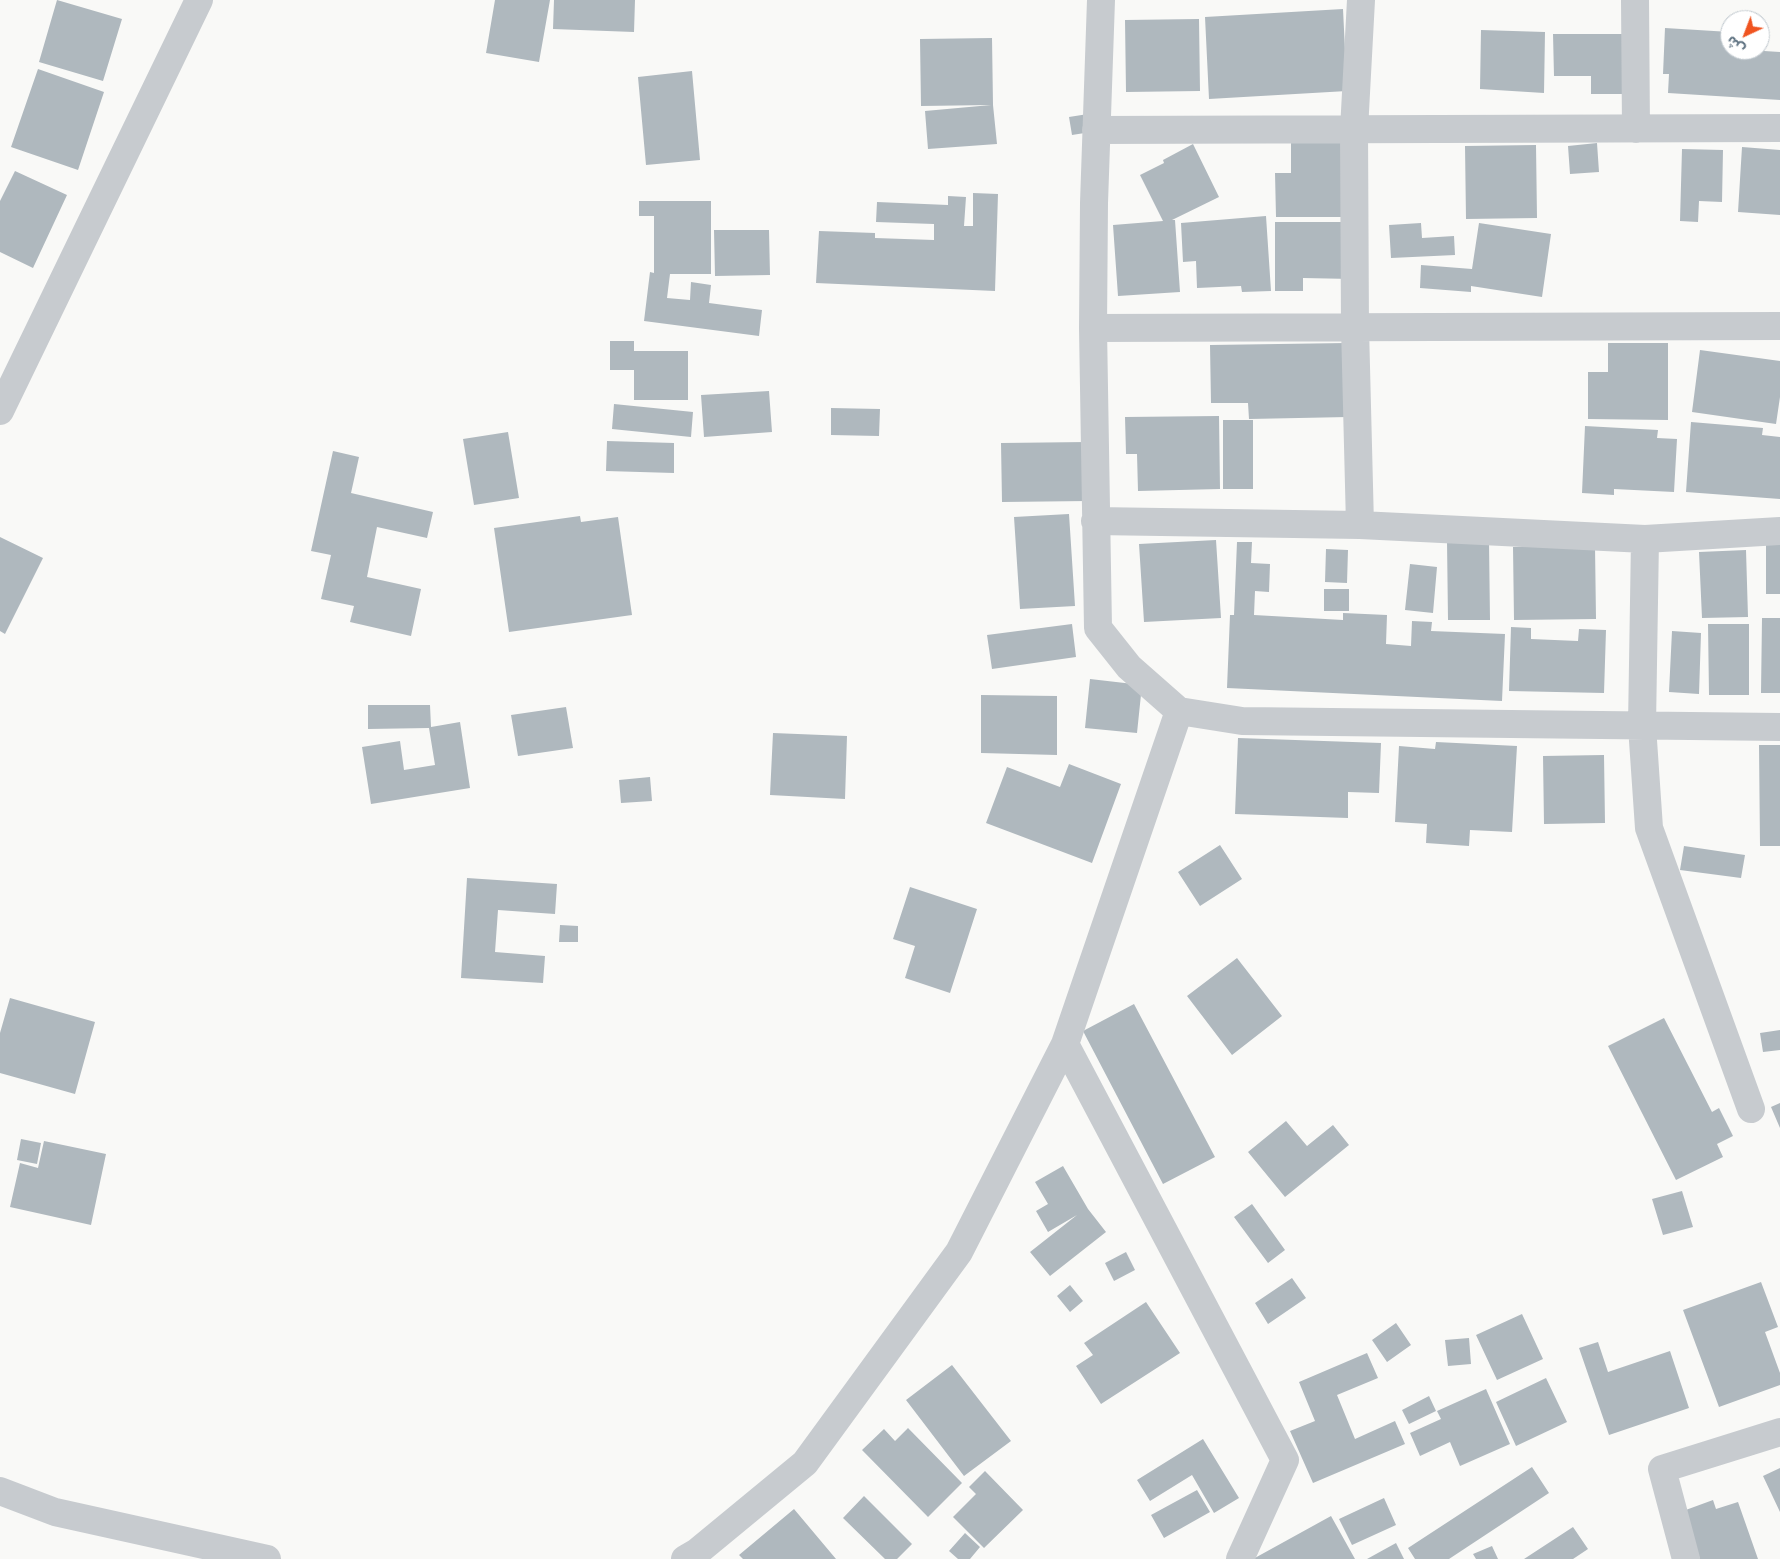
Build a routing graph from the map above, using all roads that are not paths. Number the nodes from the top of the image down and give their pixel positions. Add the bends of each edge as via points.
1 (199, 0) edge
2 (1101, 0) edge
3 (1361, 0) edge
4 (1635, 0) edge
5 (1780, 128) edge
6 (1636, 129) junction
7 (1096, 130) junction
8 (1354, 130) junction
9 (1780, 326) edge
10 (1355, 327) junction
11 (1093, 328) junction
12 (0, 411) edge
13 (1095, 521) junction
14 (1360, 525) junction
15 (1780, 531) edge
16 (1645, 539) junction
17 (1179, 711) junction
18 (1642, 726) junction
19 (1780, 727) edge
20 (1065, 1044) junction
21 (1751, 1109) dead end
22 (1780, 1432) edge
23 (0, 1491) edge
24 (267, 1559) edge
25 (685, 1559) edge
26 (1240, 1559) edge
27 (1686, 1559) edge

1 - 12 street
2 - 7 street
3 - 8 street
4 - 6 street
5 - 6 street
6 - 8 street
7 - 8 street
7 - 11 street
8 - 10 street
9 - 10 street
10 - 11 street
10 - 14 street
11 - 13 street
13 - 14 street
13 - 17 street via 1098,628 1129,666
14 - 16 street
15 - 16 street
16 - 18 street
17 - 18 street via 1242,721
17 - 20 street
18 - 19 street
18 - 21 street via 1650,828
20 - 25 street via 959,1252 805,1464
20 - 26 street via 1286,1460
22 - 27 street via 1662,1468
23 - 24 street via 55,1512

